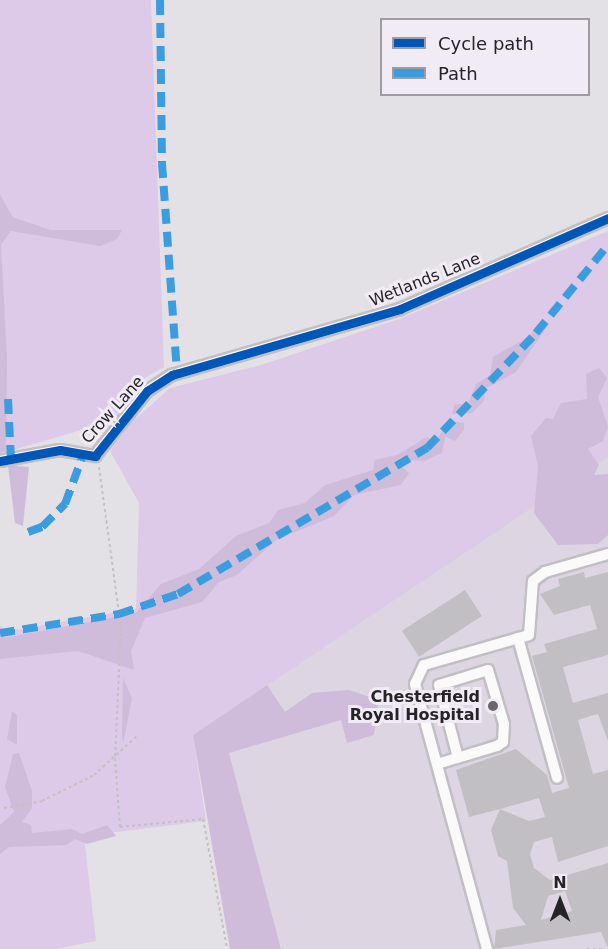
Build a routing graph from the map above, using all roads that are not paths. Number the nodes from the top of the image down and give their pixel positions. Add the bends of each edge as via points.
1 (608, 218) edge
2 (177, 372) joint
3 (0, 461) edge
4 (608, 554) edge
5 (518, 638) junction
6 (458, 758) junction
7 (437, 764) junction
8 (557, 778) dead end
9 (487, 949) edge

1 - 2 street, Wetlands Lane via 400,309
2 - 3 street, Crow Lane via 147,391 94,456 54,450
4 - 5 street via 545,572 533,581 529,635
5 - 7 street via 424,665 415,684
5 - 8 street
6 - 6 street via 497,746 506,736 488,670 439,685
6 - 7 street
7 - 9 street

